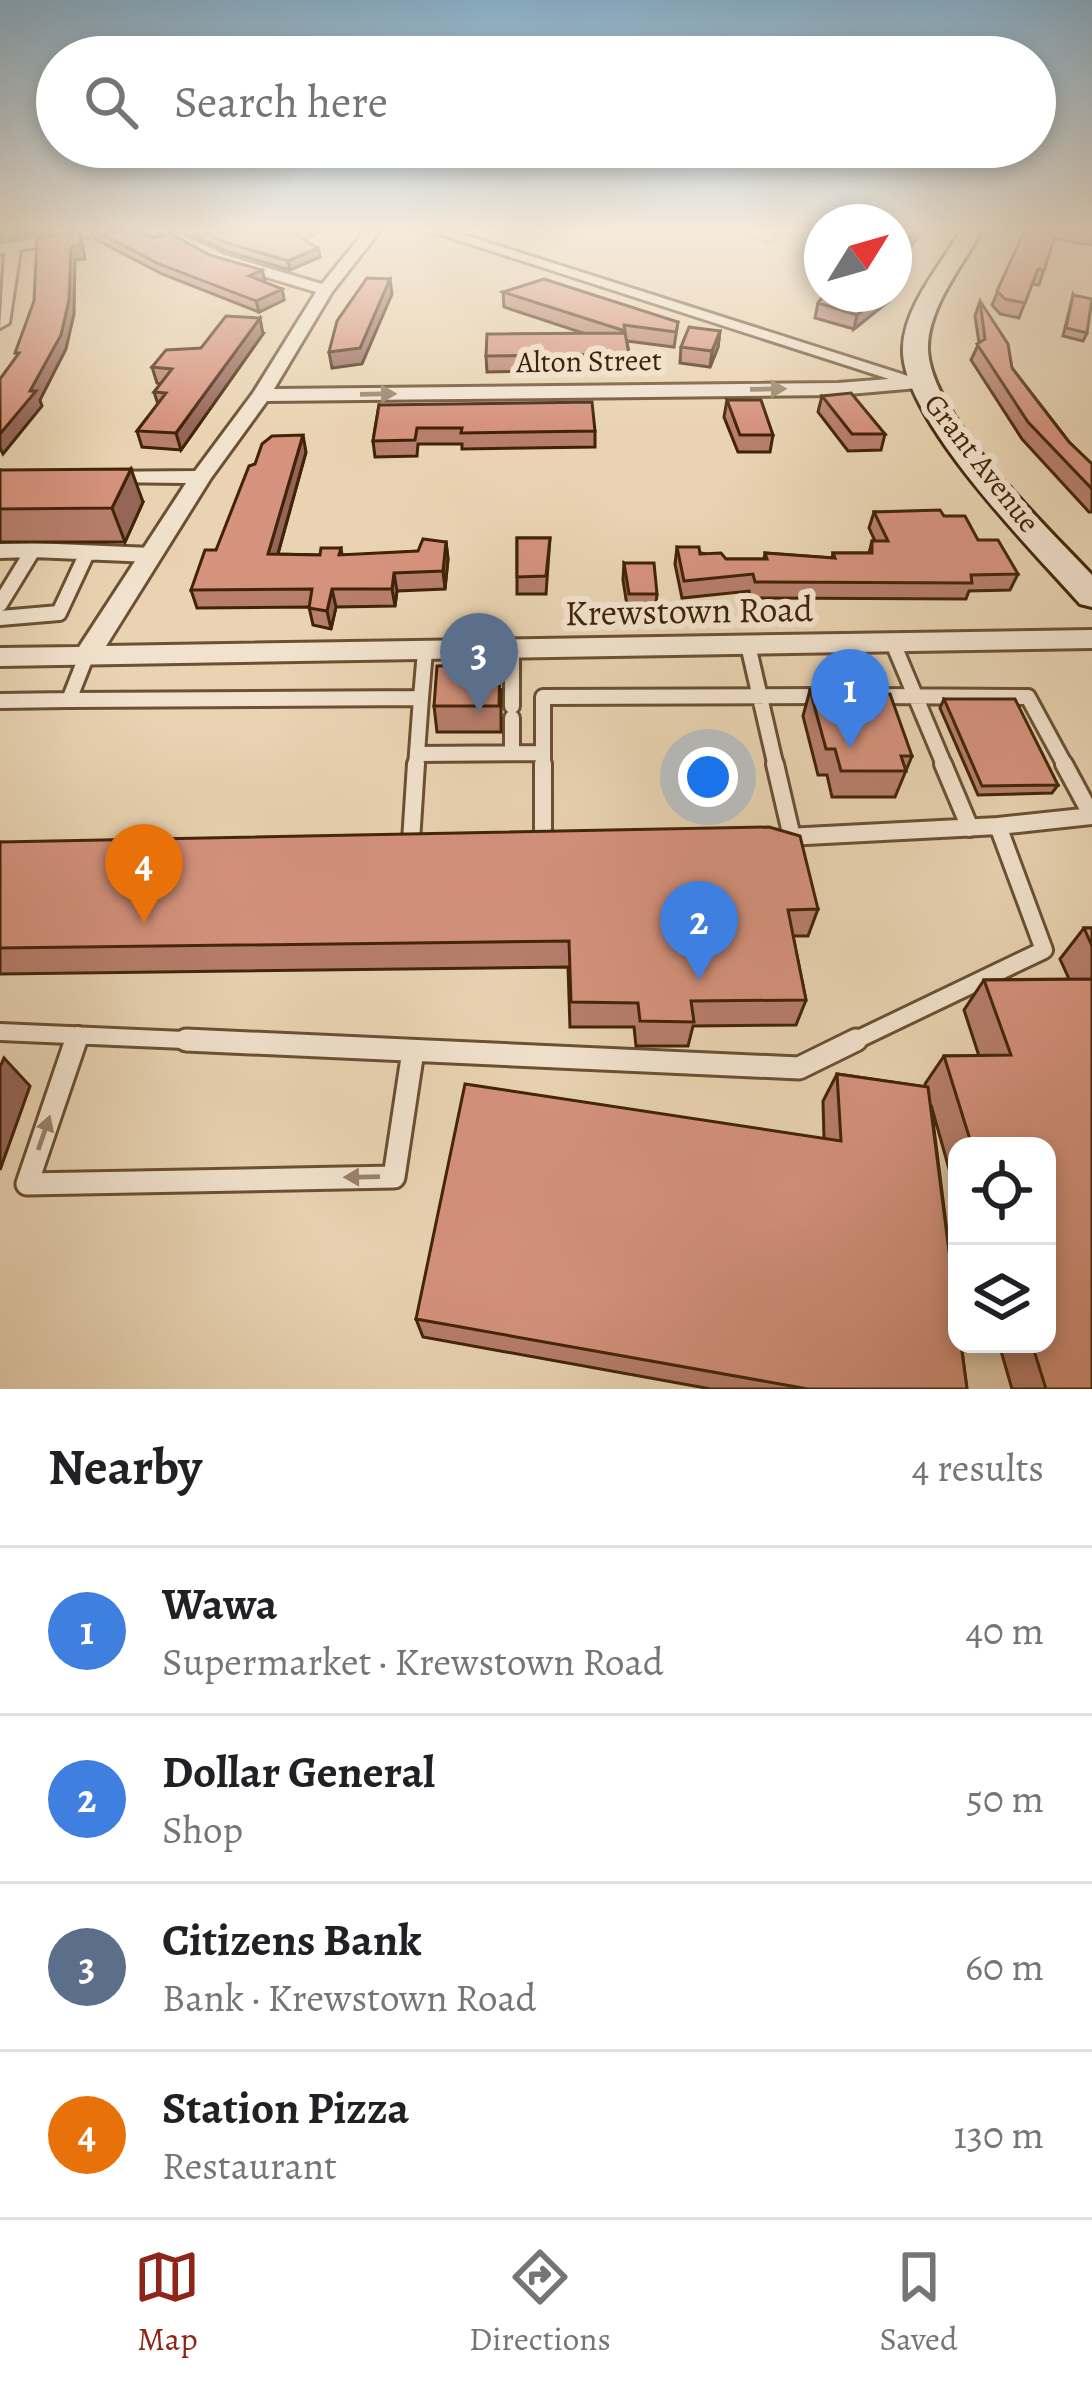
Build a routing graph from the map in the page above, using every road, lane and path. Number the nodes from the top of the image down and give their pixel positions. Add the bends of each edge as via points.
1 (321, 297) edge
2 (647, 297) edge
3 (935, 297) edge
4 (918, 382) junction
5 (261, 395) junction
6 (67, 476) edge
7 (201, 477) junction
8 (33, 550) junction
9 (0, 551) edge
10 (86, 553) junction
11 (151, 555) junction
12 (1092, 596) edge
13 (0, 604) edge
14 (0, 618) edge
15 (1092, 639) edge
16 (893, 643) junction
17 (748, 645) junction
18 (512, 650) junction
19 (425, 651) junction
20 (0, 657) edge
21 (86, 657) junction
22 (760, 696) junction
23 (915, 697) junction
24 (421, 698) junction
25 (69, 700) junction
26 (0, 701) edge
27 (512, 753) junction
28 (543, 753) junction
29 (417, 754) junction
30 (998, 826) junction
31 (970, 828) junction
32 (772, 837) edge
33 (792, 837) junction
34 (564, 839) edge
35 (521, 840) edge
36 (543, 840) junction
37 (392, 841) edge
38 (411, 841) junction
39 (433, 841) edge
40 (0, 1032) edge
41 (77, 1035) junction
42 (413, 1051) junction

1 - 5 street
2 - 4 street, Grant Avenue
3 - 4 main road via 914,347
5 -> 4 street, Alton Street
4 - 12 main road, Grant Avenue
5 - 7 street
6 - 7 street
7 - 11 street
8 - 9 lane
8 - 10 lane
8 - 13 lane
10 - 11 lane
10 - 14 lane via 59,613
11 - 21 street
15 - 16 street, Krewstown Road
16 - 17 street, Krewstown Road
16 - 23 lane
17 - 18 street, Krewstown Road
17 - 22 lane
18 - 19 street, Krewstown Road
18 - 27 lane
19 - 21 street, Krewstown Road
19 - 24 lane
20 - 21 street, Krewstown Road
21 - 25 lane
22 - 23 lane
22 - 28 lane via 543,697
22 - 33 lane
23 - 30 lane via 1028,697 1092,815
23 - 31 lane
24 - 25 lane
24 - 29 lane
25 - 26 lane
27 - 28 lane
27 - 29 lane
28 - 36 lane
29 - 38 lane
30 - 31 lane
30 - 42 lane via 1044,950 799,1068
31 - 33 lane
32 - 33 lane
34 - 36 lane
35 - 36 lane
37 - 38 lane
38 - 39 lane
40 - 41 lane
41 - 42 lane
42 -> 41 lane via 394,1177 27,1184

